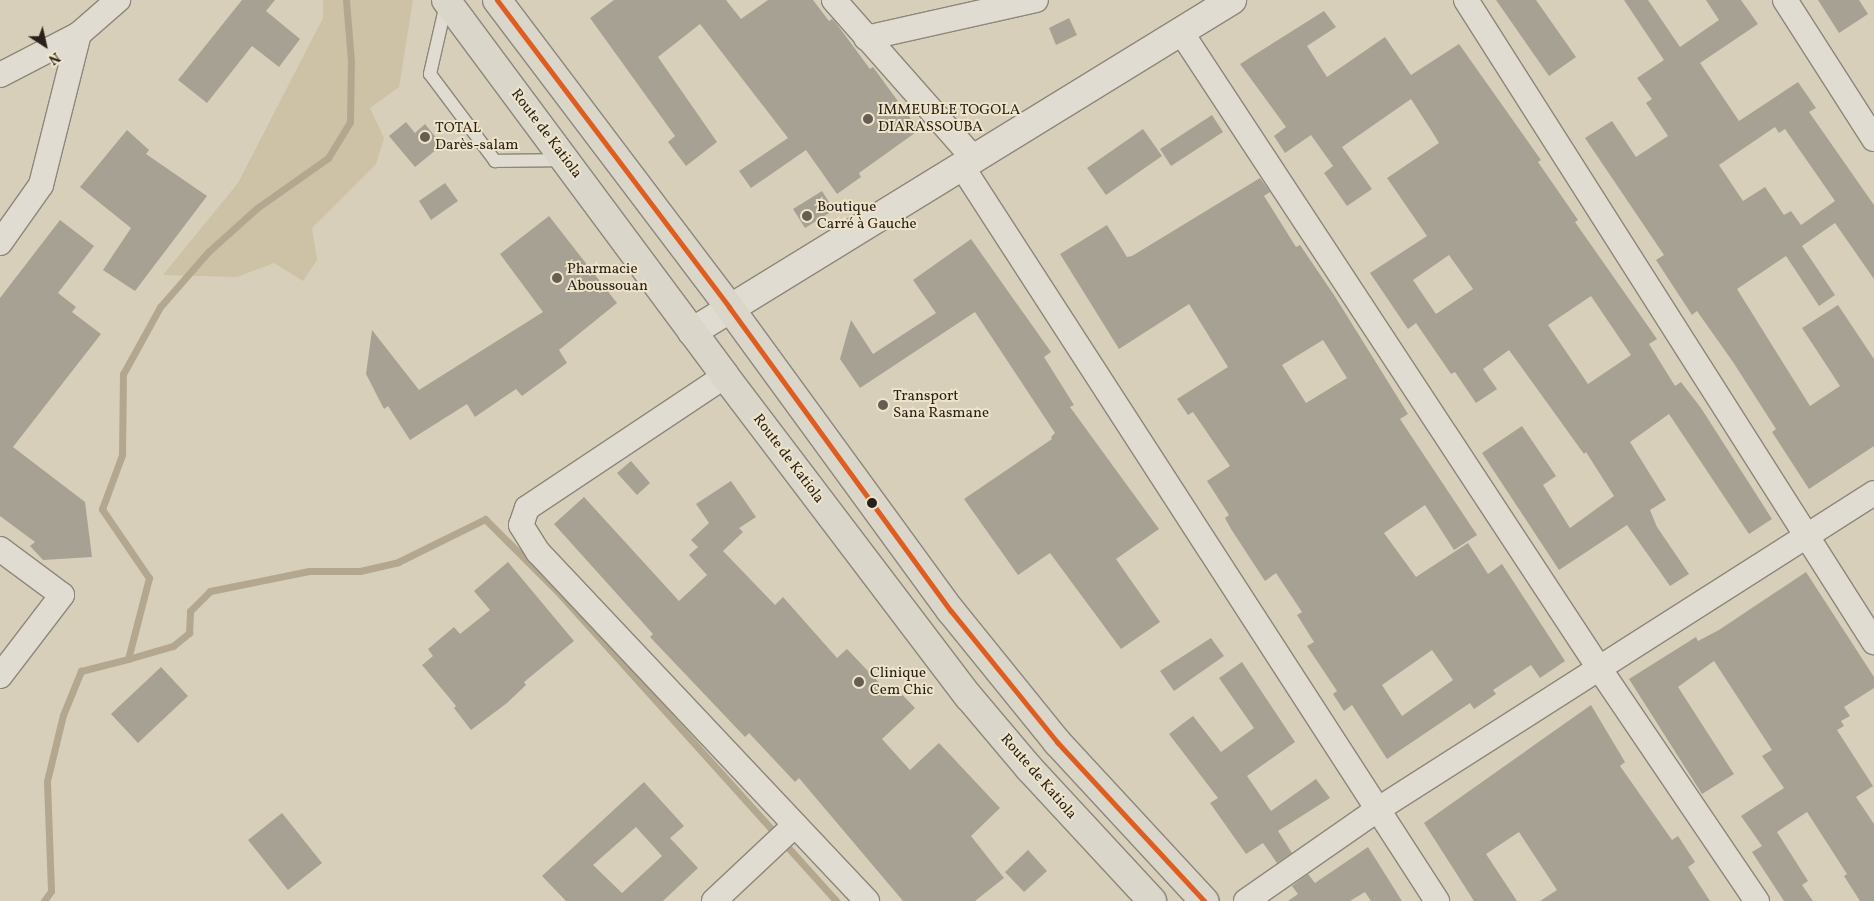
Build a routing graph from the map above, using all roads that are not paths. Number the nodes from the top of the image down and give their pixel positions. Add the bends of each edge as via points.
1 (118, 0) edge
2 (497, 0) edge
3 (834, 0) edge
4 (1036, 0) edge
5 (1466, 0) edge
6 (1784, 0) edge
7 (446, 1) edge
8 (1225, 2) edge
9 (1181, 32) junction
10 (79, 34) junction
11 (866, 38) junction
12 (0, 75) edge
13 (1874, 139) edge
14 (565, 160) junction
15 (968, 163) junction
16 (0, 243) edge
17 (729, 307) junction
18 (692, 332) junction
19 (725, 376) junction
20 (1874, 493) edge
21 (1807, 538) junction
22 (0, 549) edge
23 (1874, 642) edge
24 (1599, 668) junction
25 (0, 676) edge
26 (1377, 810) junction
27 (795, 824) junction
28 (714, 901) edge
29 (867, 901) edge
30 (1152, 901) edge
31 (1204, 901) edge
32 (1246, 901) edge
33 (1437, 901) edge
34 (1757, 901) edge

1 - 10 street
2 - 17 highway
3 - 11 street
4 - 11 street
5 - 21 street
6 - 13 street
7 - 14 highway, Route de Katiola
7 - 14 lane via 430,74 483,145 495,160
8 - 9 street
9 - 15 street
9 - 24 street
10 - 12 street
10 - 16 street via 41,185
11 - 15 street
14 - 18 highway, Route de Katiola
15 - 17 street
15 - 26 street
17 - 18 street
17 - 31 highway via 950,611 1057,742
18 - 19 highway, Route de Katiola
19 - 27 street via 527,508 521,525 538,552
19 - 30 highway, Route de Katiola via 969,697 1028,768
20 - 21 street
21 - 23 street
21 - 24 street
22 - 25 street via 62,595
24 - 26 street
24 - 34 street
26 - 32 street
26 - 33 street
27 - 28 street
27 - 29 street

